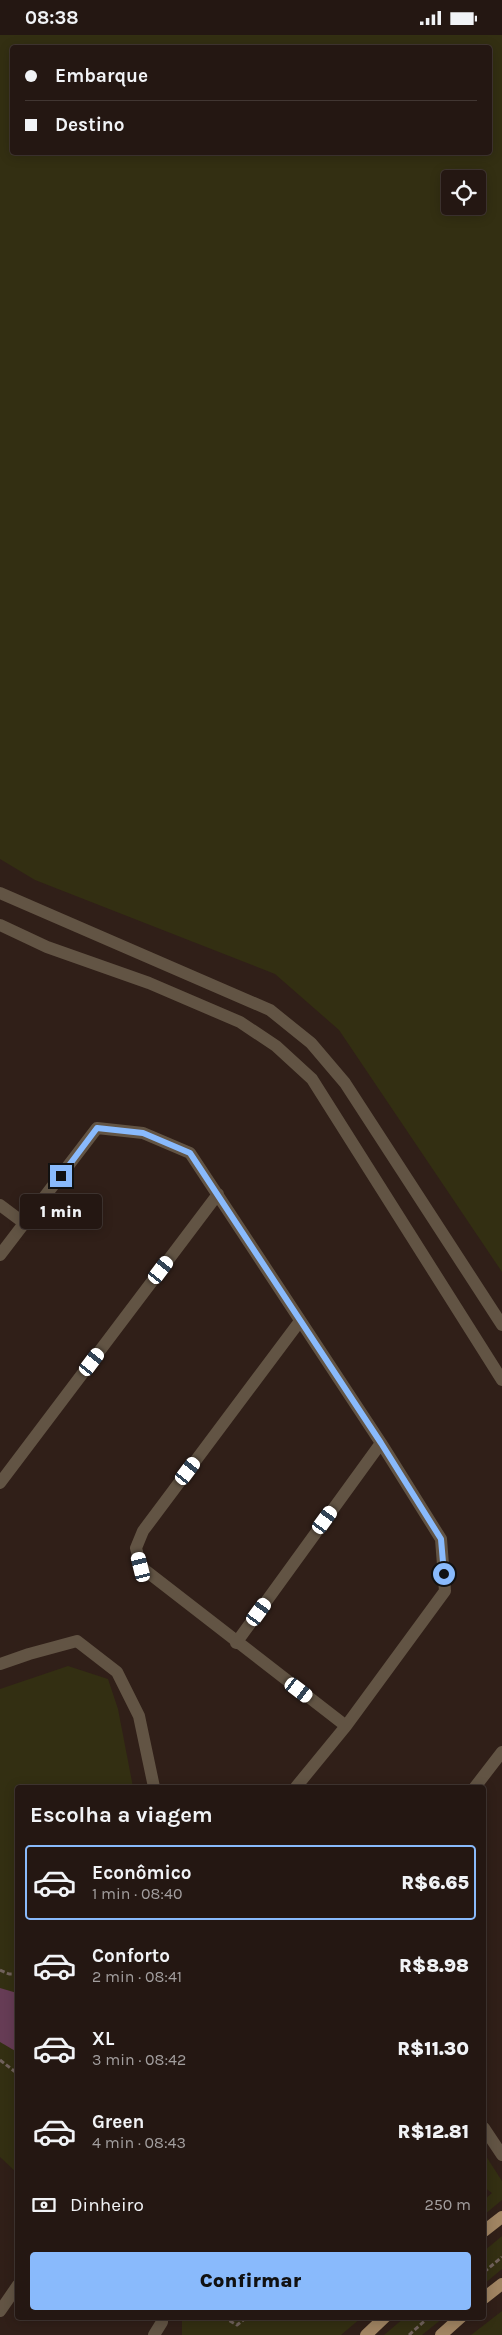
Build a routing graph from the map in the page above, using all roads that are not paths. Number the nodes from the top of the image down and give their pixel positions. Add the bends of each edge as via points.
1 (0, 893) edge
2 (0, 925) edge
3 (218, 1194) junction
4 (0, 1205) edge
5 (24, 1223) junction
6 (0, 1255) edge
7 (300, 1321) junction
8 (502, 1325) edge
9 (502, 1379) edge
10 (381, 1443) junction
11 (0, 1483) edge
12 (236, 1643) junction
13 (0, 1664) edge
14 (346, 1726) junction
15 (502, 1752) edge
16 (154, 1785) edge
17 (298, 1785) edge
18 (477, 1785) edge
19 (486, 2131) edge
20 (502, 2155) edge
21 (502, 2217) edge
22 (486, 2229) edge
23 (502, 2284) edge
24 (15, 2289) edge
25 (486, 2296) edge
26 (0, 2311) edge
27 (382, 2320) edge
28 (458, 2320) edge
29 (162, 2323) dead end
30 (154, 2335) edge
31 (366, 2335) edge
32 (441, 2335) edge

1 - 8 street via 270,1010 311,1043 345,1083
2 - 9 street via 47,947 149,983 240,1022 276,1046 312,1079
3 - 5 street via 190,1153 143,1133 97,1128
3 - 7 street
3 - 11 street
4 - 5 street
5 - 6 street
7 - 10 street
7 - 12 street via 143,1531 136,1548 141,1567
10 - 12 street
10 - 14 street via 441,1539 445,1591
12 - 14 street
13 - 16 street via 77,1641 117,1672 139,1716
14 - 17 street
15 - 18 street
19 - 20 street
21 - 22 main road
23 - 25 main road
24 - 26 street
27 - 31 main road
28 - 32 main road
29 - 30 street

